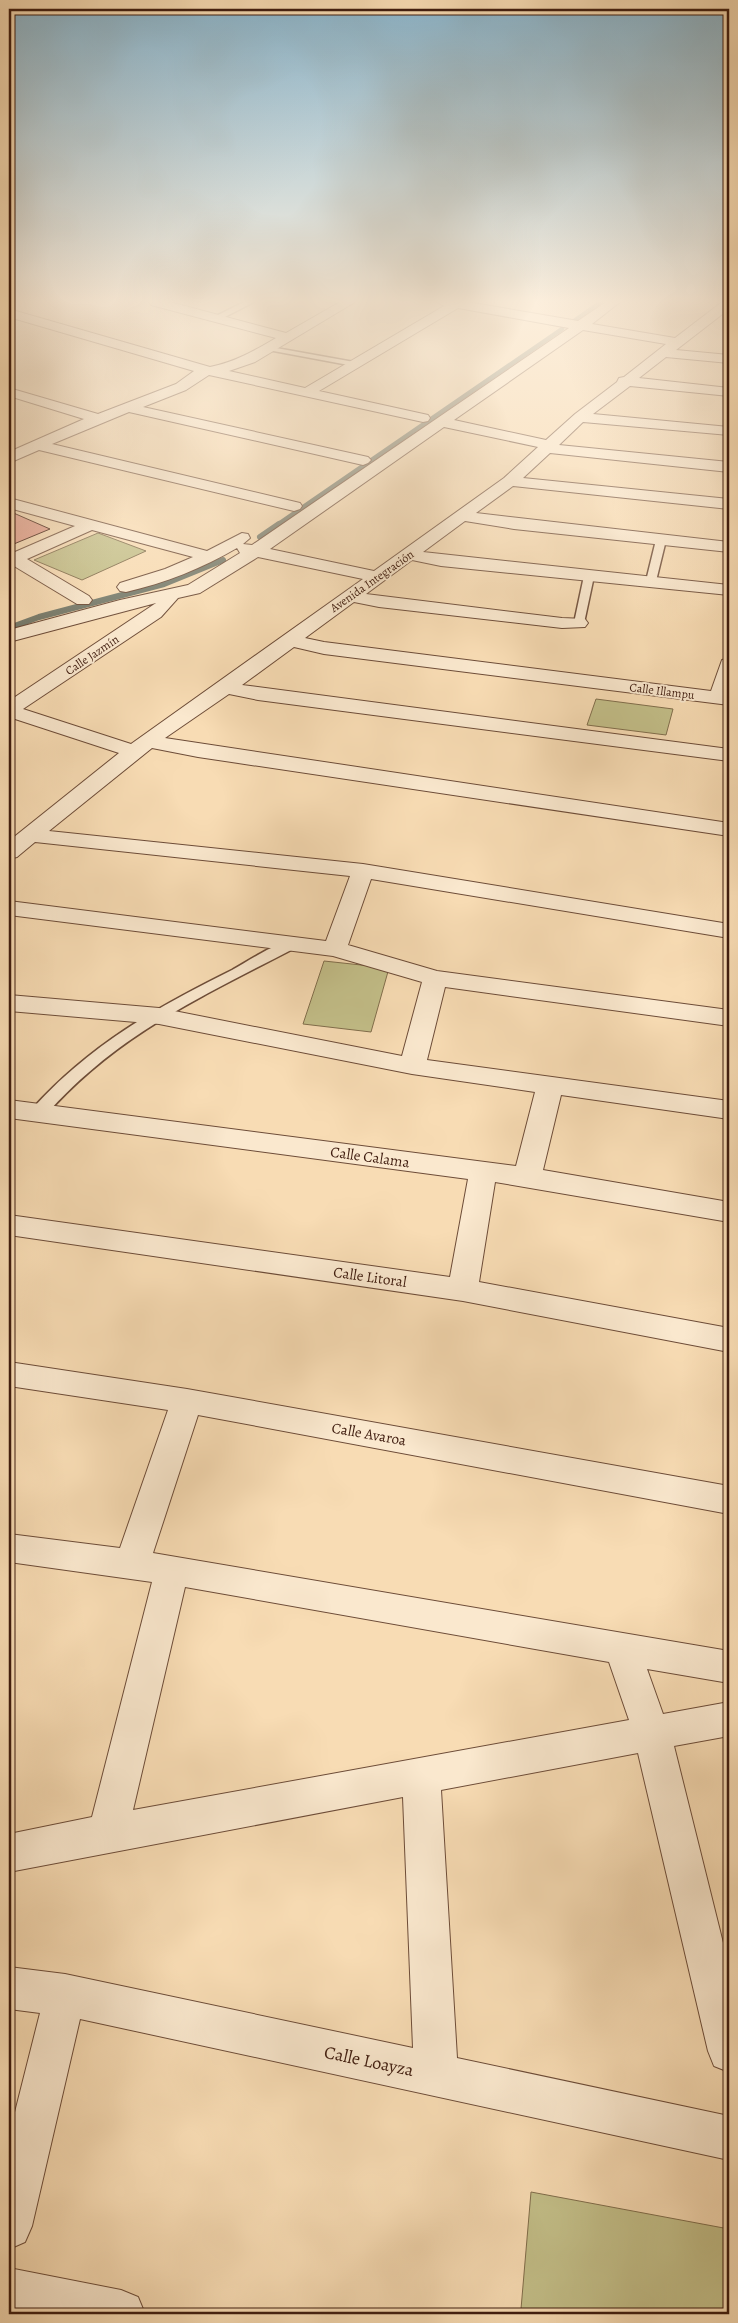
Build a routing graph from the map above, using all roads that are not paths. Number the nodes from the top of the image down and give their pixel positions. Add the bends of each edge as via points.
1 (67, 410) edge
2 (122, 410) edge
3 (139, 410) edge
4 (387, 410) edge
5 (435, 410) edge
6 (457, 410) edge
7 (588, 410) edge
8 (580, 417) junction
9 (423, 418) junction
10 (98, 420) junction
11 (442, 422) junction
12 (729, 431) edge
13 (38, 445) junction
14 (547, 447) junction
15 (9, 458) edge
16 (363, 460) junction
17 (729, 467) edge
18 (510, 481) junction
19 (325, 486) dead end
20 (310, 496) dead end
21 (9, 503) edge
22 (729, 504) edge
23 (294, 506) junction
24 (279, 516) dead end
25 (463, 516) junction
26 (90, 525) junction
27 (255, 530) dead end
28 (661, 540) junction
29 (231, 545) junction
30 (729, 547) edge
31 (254, 552) junction
32 (410, 555) junction
33 (211, 557) junction
34 (12, 558) edge
35 (589, 576) junction
36 (377, 577) junction
37 (651, 582) junction
38 (729, 590) edge
39 (171, 595) junction
40 (350, 596) junction
41 (83, 600) junction
42 (9, 620) edge
43 (579, 623) joint
44 (9, 636) edge
45 (290, 640) junction
46 (729, 664) edge
47 (226, 687) junction
48 (724, 698) edge
49 (9, 711) edge
50 (141, 746) junction
51 (729, 755) edge
52 (729, 830) edge
53 (29, 835) junction
54 (9, 852) edge
55 (363, 871) junction
56 (9, 908) edge
57 (729, 931) edge
58 (290, 944) junction
59 (335, 949) junction
60 (435, 978) junction
61 (9, 1003) edge
62 (159, 1016) junction
63 (729, 1018) edge
64 (412, 1066) junction
65 (550, 1085) junction
66 (9, 1109) edge
67 (729, 1110) edge
68 (38, 1113) junction
69 (483, 1171) junction
70 (527, 1177) junction
71 (729, 1212) edge
72 (9, 1225) edge
73 (463, 1290) junction
74 (729, 1340) edge
75 (9, 1374) edge
76 (187, 1401) junction
77 (729, 1500) edge
78 (9, 1548) edge
79 (132, 1564) junction
80 (172, 1570) junction
81 (622, 1649) junction
82 (729, 1667) edge
83 (729, 1719) edge
84 (652, 1734) junction
85 (421, 1776) junction
86 (108, 1833) junction
87 (9, 1853) edge
88 (9, 1988) edge
89 (65, 1995) junction
90 (729, 2051) edge
91 (436, 2075) junction
92 (729, 2138) edge
93 (9, 2226) edge
94 (9, 2290) edge
95 (121, 2314) edge

1 - 10 street
2 - 10 street
3 - 16 street
4 - 9 street
5 - 9 street
6 - 11 street
7 - 8 street, Avenida Integración
8 - 12 street
8 - 14 street, Avenida Integración
9 - 16 street
10 - 13 street
11 - 14 street
11 - 31 street
13 - 15 street
13 - 23 street
14 - 17 street
14 - 18 street, Avenida Integración
16 - 19 street
18 - 22 street
18 - 25 street, Avenida Integración
20 - 23 street
21 - 26 street
23 - 24 street
25 - 28 street
25 - 32 street, Avenida Integración
26 - 33 street
26 - 34 street
27 - 29 street
28 - 30 street
28 - 37 lane
29 - 31 street
29 - 33 street
31 - 36 street
31 - 39 street via 194,589
32 - 35 street
32 - 36 street, Avenida Integración
33 - 41 street via 162,577
34 - 41 street
35 - 37 street
35 - 43 lane
36 - 40 street, Avenida Integración
37 - 38 street
39 - 44 street
39 - 49 street, Calle Jazmín via 155,613
40 - 43 street via 379,602
40 - 45 street, Avenida Integración
41 - 42 street
45 - 47 street, Avenida Integración
45 - 48 street, Calle Illampu via 324,648
46 - 48 street
47 - 50 street, Avenida Integración
47 - 51 street via 258,694
49 - 50 street
50 - 52 street
50 - 53 street, Avenida Integración
53 - 54 street, Avenida Integración
53 - 55 street
55 - 57 street
55 - 59 street
56 - 58 street
58 - 59 street
58 - 62 lane
59 - 60 street
60 - 63 street
60 - 64 street
61 - 62 street
62 - 64 street
62 - 68 lane via 133,1028 107,1048 56,1092
64 - 65 street
65 - 67 street
65 - 70 street
66 - 68 street, Calle Calama
68 - 69 street, Calle Calama
69 - 70 street, Calle Calama
69 - 73 street
70 - 71 street, Calle Calama
72 - 73 street, Calle Litoral
73 - 74 street, Calle Litoral
75 - 76 street, Calle Avaroa
76 - 77 street, Calle Avaroa
76 - 79 street
78 - 79 street
79 - 80 street
80 - 81 street
80 - 86 street
81 - 82 street
81 - 84 street
83 - 84 street
84 - 85 street
84 - 90 street
85 - 86 street
85 - 91 street
86 - 87 street
88 - 89 street, Calle Loayza
89 - 91 street, Calle Loayza
89 - 93 street
91 - 92 street, Calle Loayza
94 - 95 street

